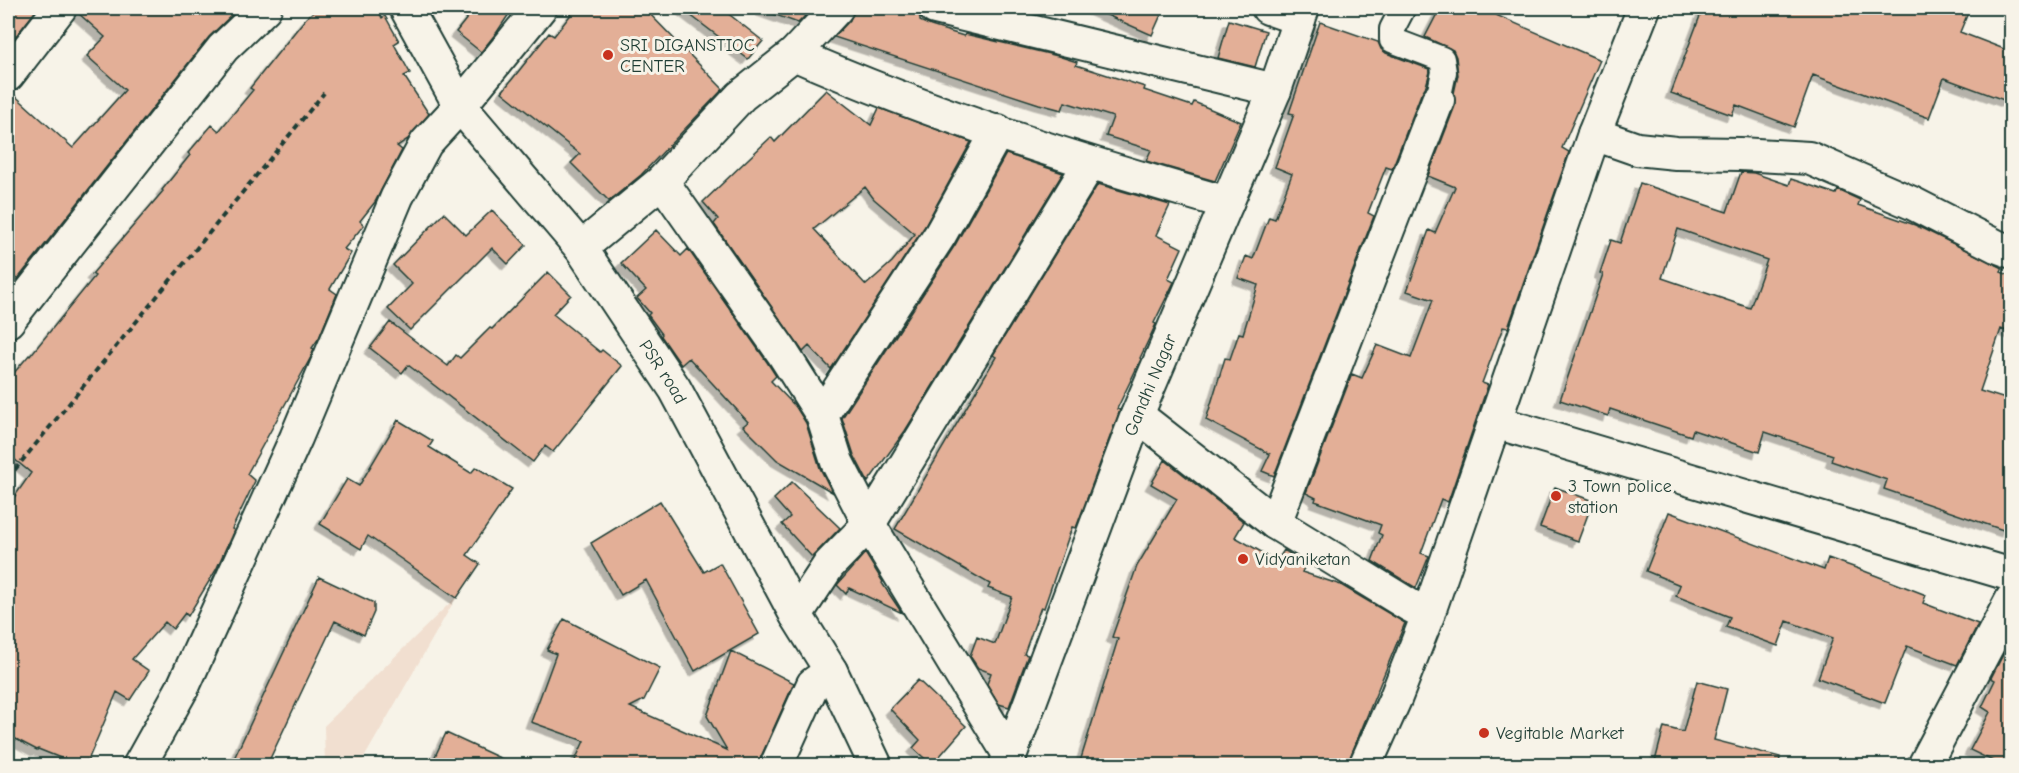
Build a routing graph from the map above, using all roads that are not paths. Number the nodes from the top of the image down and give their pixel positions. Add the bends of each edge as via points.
1 (60, 8) edge
2 (265, 8) edge
3 (406, 8) edge
4 (540, 8) edge
5 (837, 8) edge
6 (935, 8) edge
7 (1268, 8) edge
8 (1403, 8) edge
9 (1644, 8) edge
10 (1301, 13) edge
11 (794, 54) junction
12 (8, 75) edge
13 (1275, 90) junction
14 (1438, 100) joint
15 (460, 106) junction
16 (998, 132) junction
17 (1594, 134) junction
18 (1090, 163) junction
19 (662, 181) junction
20 (1227, 203) junction
21 (581, 248) junction
22 (2012, 252) edge
23 (8, 321) edge
24 (822, 415) junction
25 (1137, 415) junction
26 (1495, 422) junction
27 (1275, 523) junction
28 (869, 524) junction
29 (2012, 575) edge
30 (2012, 599) edge
31 (796, 615) junction
32 (1428, 615) junction
33 (831, 671) junction
34 (1007, 761) edge
35 (139, 765) edge
36 (776, 765) edge
37 (876, 765) edge
38 (1365, 765) edge
39 (1924, 765) edge

1 - 12 street
2 - 23 street via 223,48
3 - 15 street, PSR road
4 - 15 street
5 - 11 street
6 - 13 street
7 - 10 street
8 - 14 street via 1392,29 1392,40 1442,59 1444,72
9 - 17 street
10 - 13 street, Gandhi Nagar
11 - 16 street via 857,82
11 - 19 street via 741,96
13 - 20 street, Gandhi Nagar
14 - 27 street
15 - 21 street, PSR road
15 - 35 street via 426,142 397,197 183,687
16 - 18 street
16 - 24 street via 940,235
17 - 22 street via 1637,149 1809,158
17 - 26 street
18 - 20 street
18 - 28 street
19 - 21 street
19 - 24 street
20 - 25 street, Gandhi Nagar
21 - 31 street, PSR road via 675,389
24 - 28 street via 837,462
25 - 27 street
25 - 34 street, Gandhi Nagar
26 - 29 street
26 - 32 street
27 - 32 street
28 - 31 street via 829,565
28 - 34 street
30 - 39 street
31 - 33 street, PSR road
32 - 38 street
33 - 36 street via 813,684
33 - 37 street, PSR road

